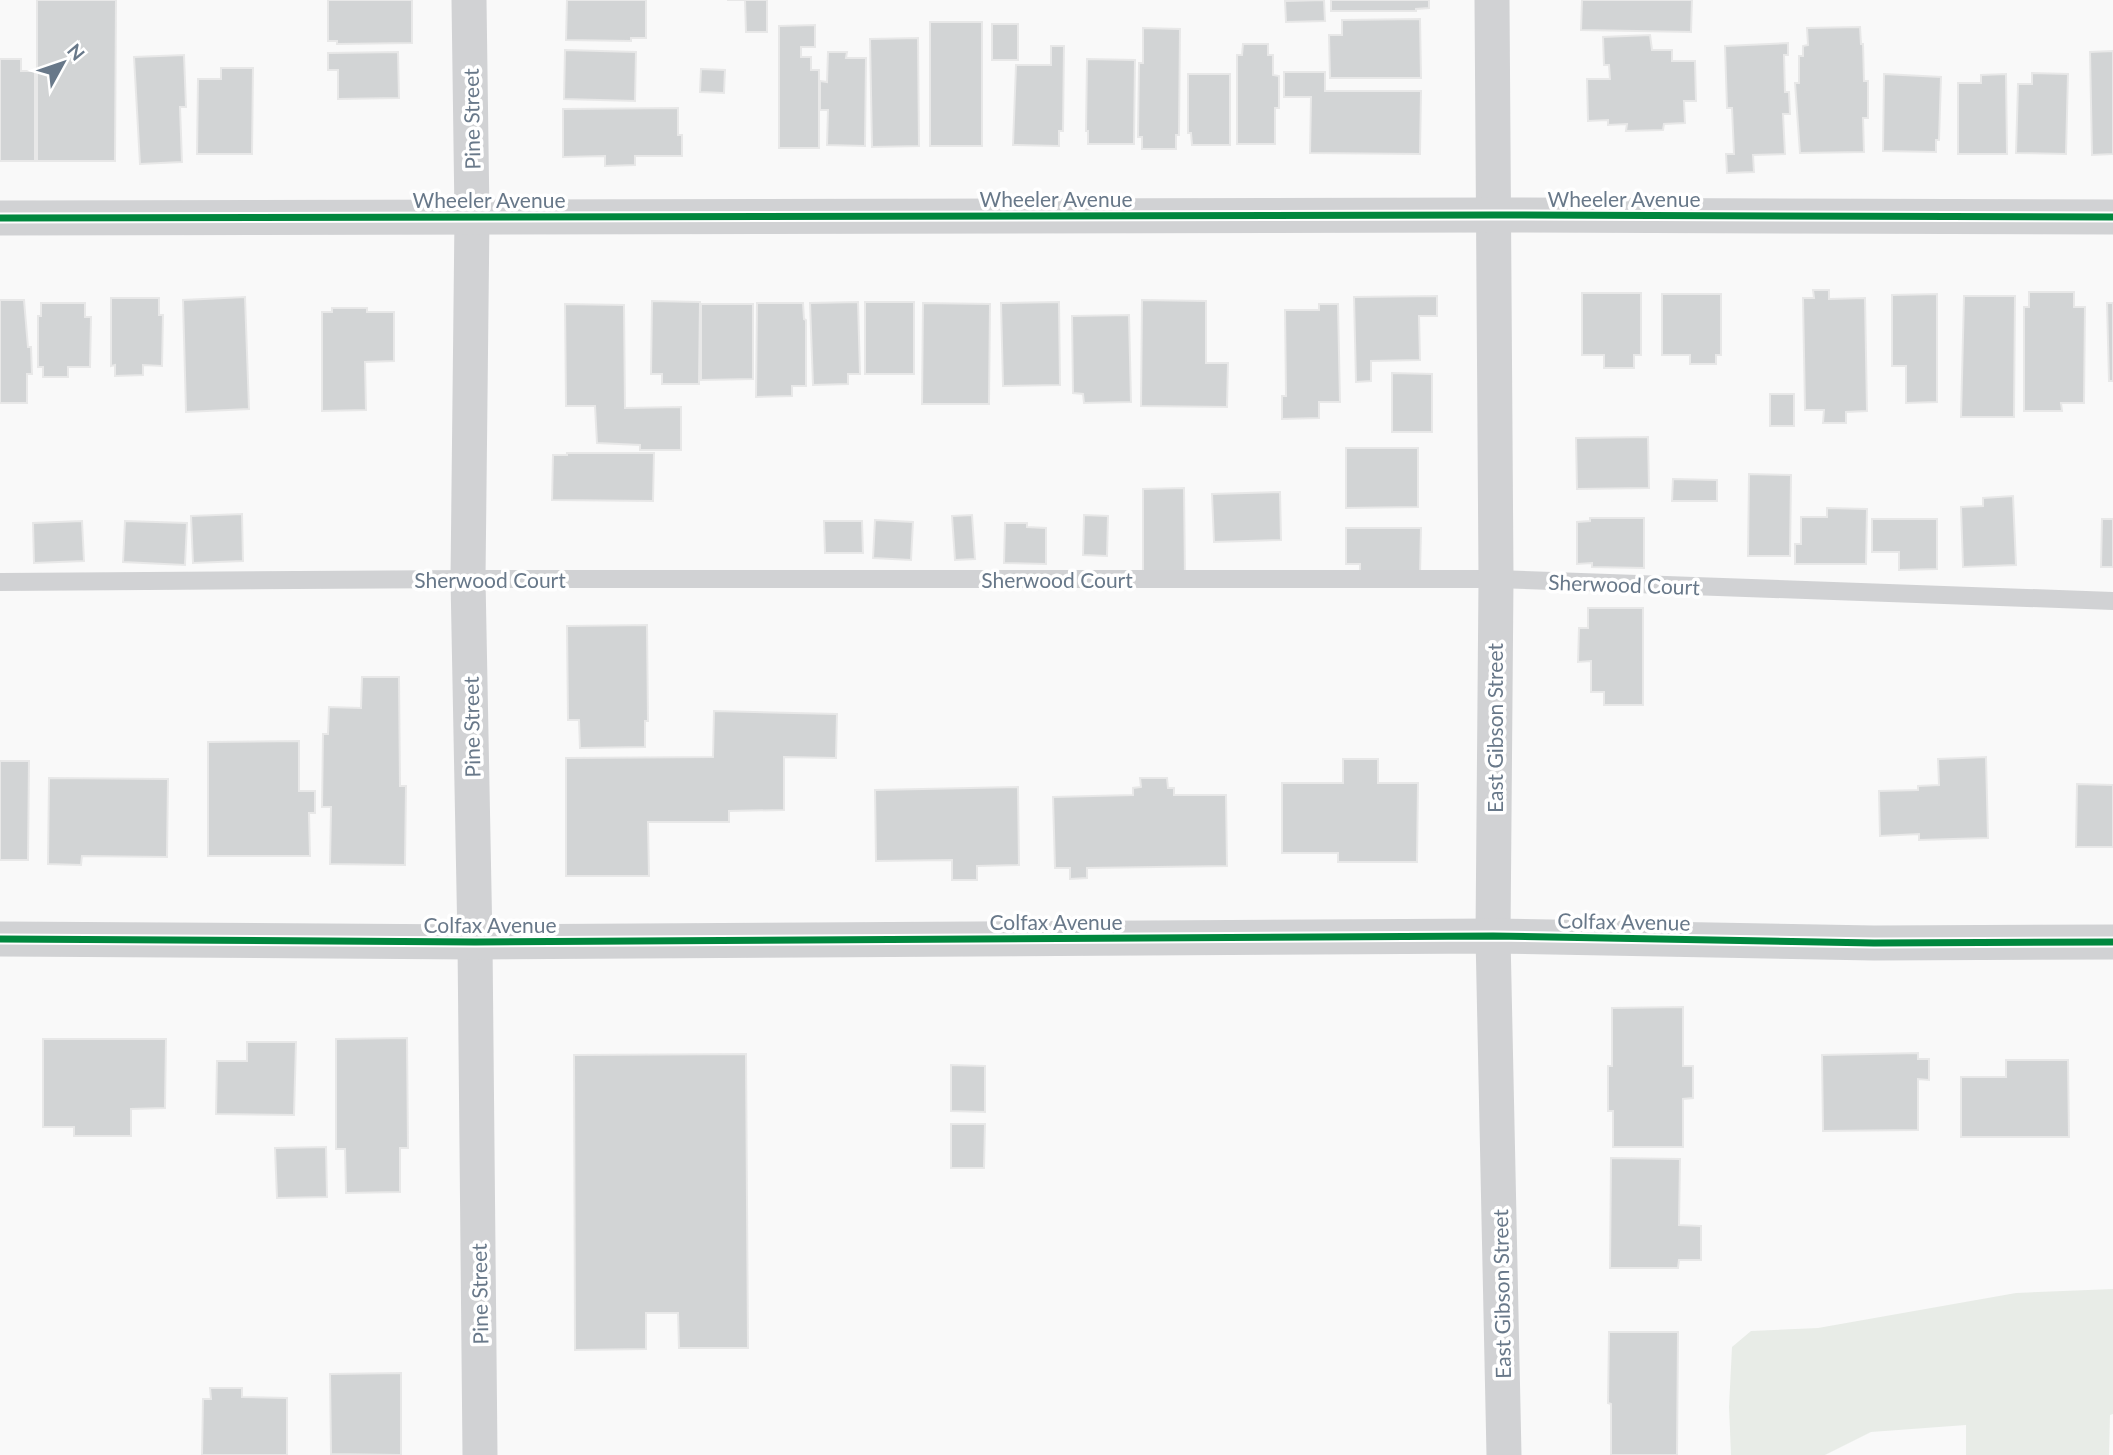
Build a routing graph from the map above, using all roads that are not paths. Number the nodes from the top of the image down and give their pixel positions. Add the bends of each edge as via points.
1 (469, 0) edge
2 (1492, 0) edge
3 (1493, 215) junction
4 (472, 216) junction
5 (2113, 217) edge
6 (0, 218) edge
7 (468, 579) junction
8 (1496, 579) junction
9 (0, 582) edge
10 (2113, 601) edge
11 (1493, 936) junction
12 (0, 939) edge
13 (475, 942) junction
14 (2113, 942) edge
15 (480, 1455) edge
16 (1504, 1455) edge

1 - 4 street, Pine Street
2 - 3 street, East Gibson Street
3 - 4 street, Wheeler Avenue
3 - 5 street, Wheeler Avenue
3 - 8 street, East Gibson Street
4 - 6 street, Wheeler Avenue
4 - 7 street, Pine Street
7 - 8 lane, Sherwood Court
7 - 9 lane, Sherwood Court
7 - 13 street, Pine Street
8 - 10 lane, Sherwood Court
8 - 11 street, East Gibson Street
11 - 13 street, Colfax Avenue
11 - 14 street, Colfax Avenue
11 - 16 street, East Gibson Street
12 - 13 street, Colfax Avenue
13 - 15 street, Pine Street

